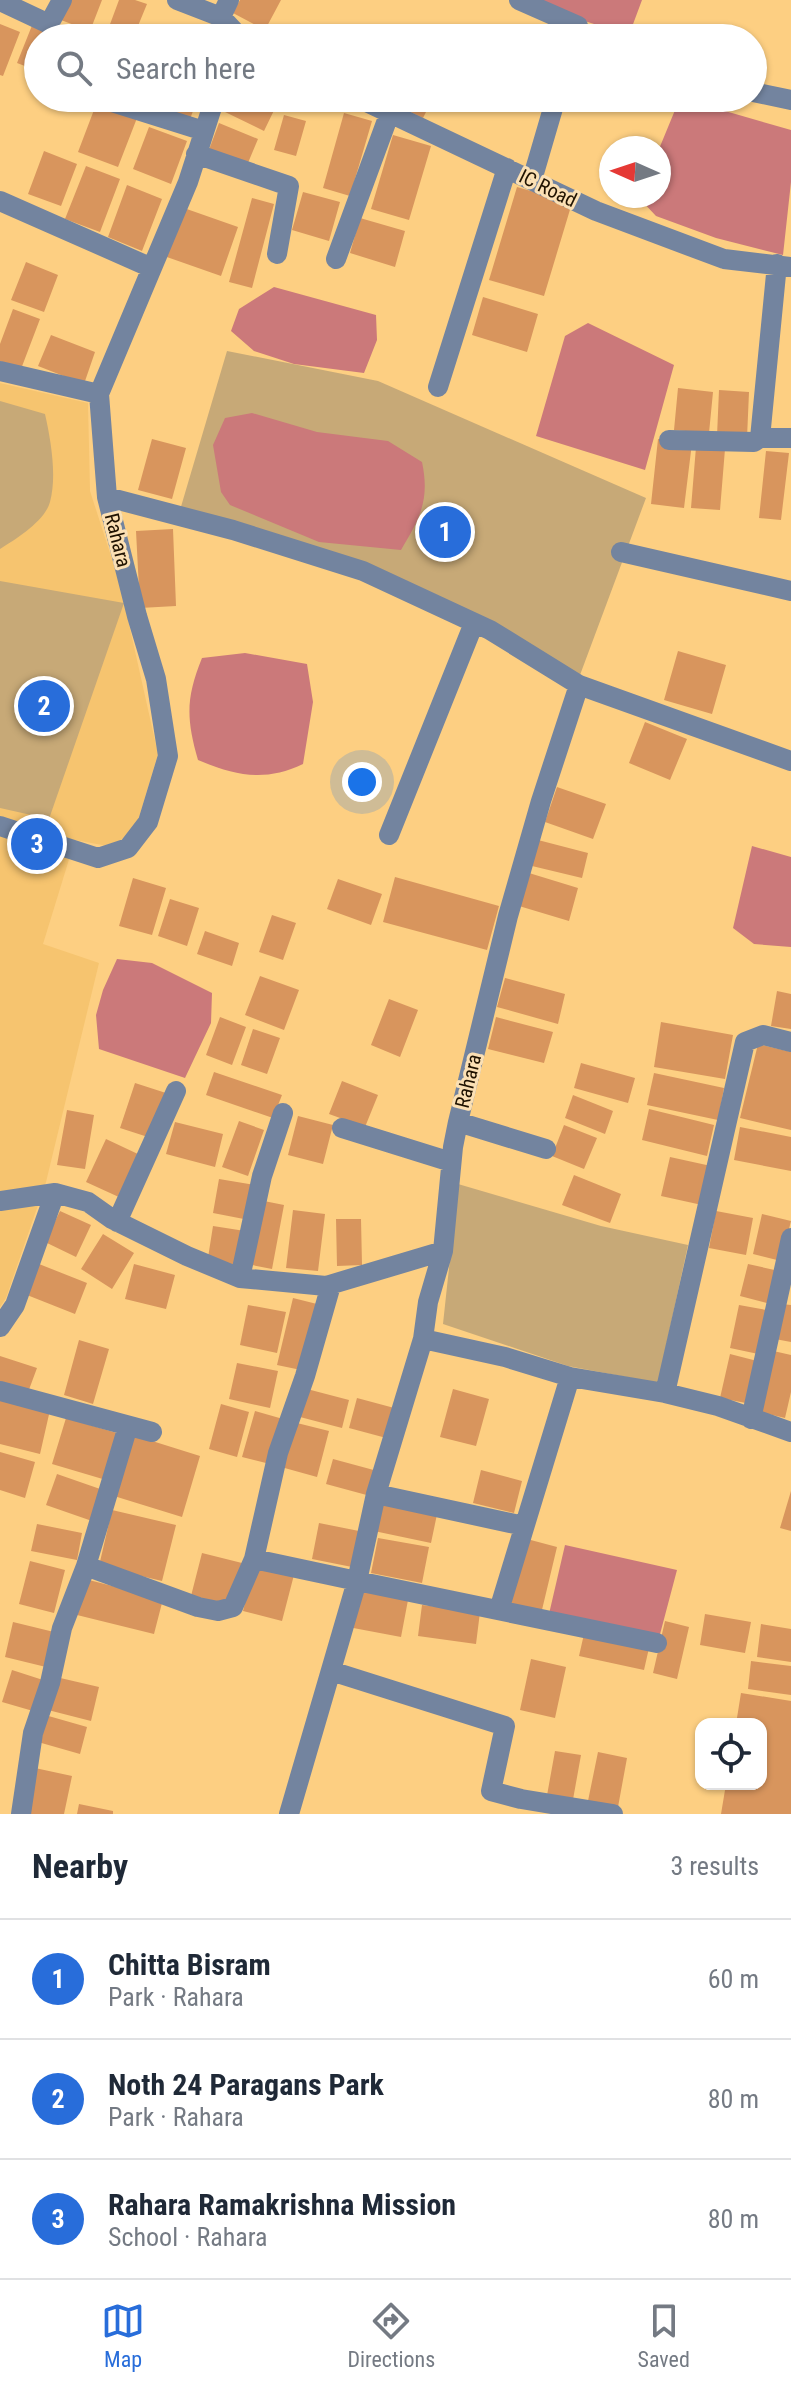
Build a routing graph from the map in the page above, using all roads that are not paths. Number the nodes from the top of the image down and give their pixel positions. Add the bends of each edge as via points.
1 (62, 0) edge
2 (177, 0) edge
3 (0, 1) edge
4 (522, 1) edge
5 (225, 9) edge
6 (574, 24) edge
7 (767, 95) edge
8 (791, 100) edge
9 (144, 112) edge
10 (210, 112) edge
11 (390, 112) joint
12 (552, 112) edge
13 (204, 131) junction
14 (196, 154) junction
15 (507, 168) junction
16 (532, 180) junction
17 (0, 201) edge
18 (277, 254) dead end
19 (336, 259) dead end
20 (784, 265) edge
21 (152, 268) junction
22 (0, 371) edge
23 (438, 387) dead end
24 (99, 394) junction
25 (760, 438) junction
26 (791, 438) edge
27 (669, 440) dead end
28 (107, 497) junction
29 (621, 552) dead end
30 (791, 591) edge
31 (474, 623) junction
32 (579, 685) junction
33 (791, 761) edge
34 (0, 826) edge
35 (389, 835) dead end
36 (791, 1042) edge
37 (176, 1091) dead end
38 (283, 1113) dead end
39 (458, 1122) junction
40 (342, 1128) dead end
41 (546, 1149) dead end
42 (451, 1162) junction
43 (55, 1193) junction
44 (0, 1201) edge
45 (117, 1222) junction
46 (791, 1238) edge
47 (443, 1251) junction
48 (240, 1278) junction
49 (331, 1285) junction
50 (0, 1327) edge
51 (423, 1339) junction
52 (570, 1377) junction
53 (0, 1391) edge
54 (665, 1393) junction
55 (751, 1419) junction
56 (128, 1426) junction
57 (152, 1432) dead end
58 (791, 1432) edge
59 (376, 1494) junction
60 (524, 1526) junction
61 (254, 1559) junction
62 (86, 1566) junction
63 (357, 1581) junction
64 (499, 1610) junction
65 (657, 1643) dead end
66 (331, 1671) junction
67 (520, 1807) edge
68 (21, 1814) edge
69 (289, 1814) edge
70 (613, 1814) edge

1 - 3 street via 49,24
2 - 5 street
4 - 6 street
7 - 8 street
9 - 13 street
10 - 13 street
11 - 15 street, IC Road
11 - 19 street
12 - 16 street
13 - 14 street
14 - 18 street via 289,186
14 - 21 street
15 - 16 street, IC Road
15 - 23 street
16 - 20 street, IC Road via 596,211 724,259
17 - 21 street
20 - 25 street
21 - 24 street
22 - 24 street
24 - 28 street
25 - 26 street
25 - 27 street
28 - 31 street, Rahara via 363,571
28 - 34 street, Rahara via 156,679 168,756 148,822 128,848 98,858
29 - 30 street
31 - 32 street, Rahara
31 - 35 street
32 - 33 street, Rahara
32 - 39 street, Rahara via 508,916
36 - 54 street via 763,1035 745,1042
37 - 45 street
38 - 48 street via 262,1176
39 - 41 street
39 - 42 street, Rahara
40 - 42 street
42 - 47 street, Rahara
43 - 44 street
43 - 45 street via 88,1202
43 - 50 street via 15,1305
45 - 48 street
46 - 55 street
47 - 49 street
47 - 51 street, Rahara
48 - 49 street
49 - 61 street via 278,1453
51 - 52 street
51 - 59 street, Rahara
52 - 54 street
52 - 60 street
53 - 56 street
54 - 55 street
55 - 58 street
56 - 57 street
56 - 62 street
59 - 60 street
59 - 63 street, Rahara
60 - 64 street
61 - 62 street via 233,1607 218,1611
61 - 63 street
62 - 68 street via 62,1628 33,1733
63 - 64 street
63 - 66 street, Rahara
64 - 65 street
66 - 67 street via 505,1726 491,1791
66 - 69 street, Rahara
67 - 70 street

